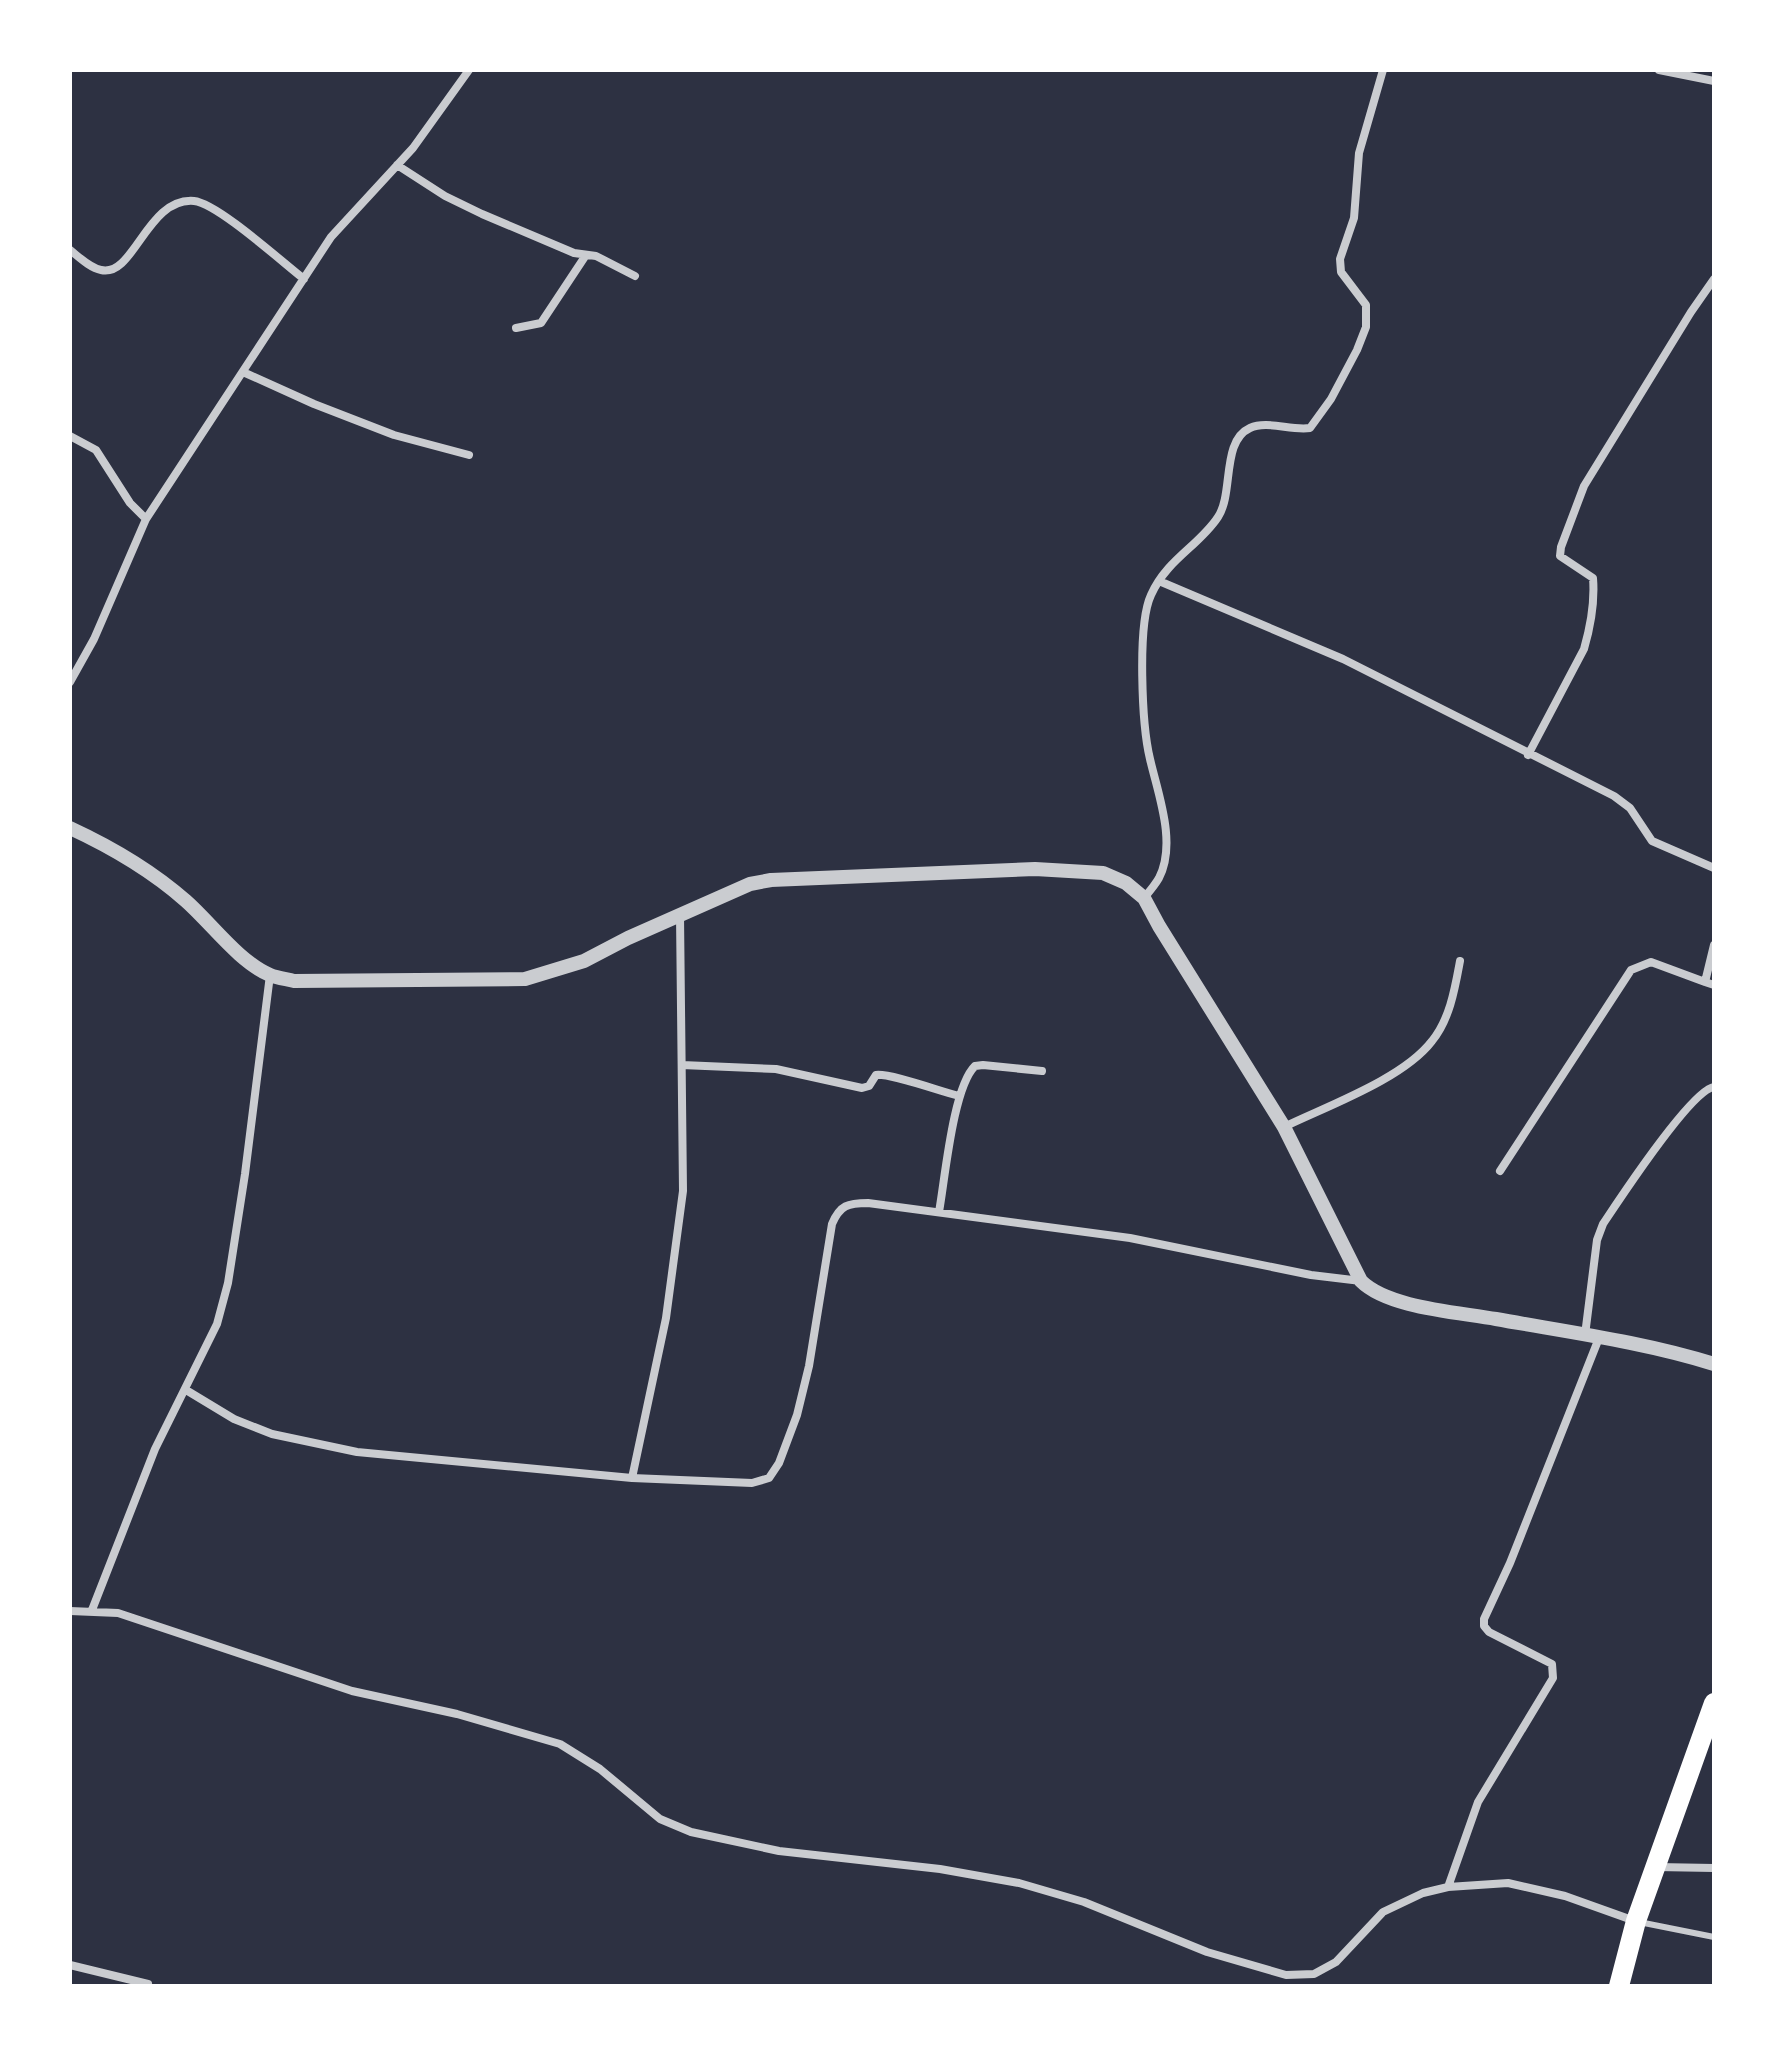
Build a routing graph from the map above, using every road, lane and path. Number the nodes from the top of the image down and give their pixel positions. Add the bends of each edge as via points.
1 (469, 70) edge
2 (1383, 70) edge
3 (1659, 70) edge
4 (1714, 81) edge
5 (397, 165) junction
6 (70, 250) edge
7 (586, 255) junction
8 (635, 276) dead end
9 (304, 279) junction
10 (1714, 279) edge
11 (516, 328) dead end
12 (243, 372) junction
13 (70, 436) edge
14 (469, 455) dead end
15 (146, 519) junction
16 (1159, 581) junction
17 (70, 682) edge
18 (1528, 755) junction
19 (70, 828) edge
20 (1714, 868) edge
21 (1144, 898) junction
22 (680, 915) junction
23 (1714, 945) edge
24 (1460, 961) dead end
25 (270, 975) junction
26 (1710, 983) edge
27 (682, 1065) junction
28 (1042, 1071) dead end
29 (1714, 1087) edge
30 (959, 1096) junction
31 (1284, 1127) junction
32 (1500, 1171) dead end
33 (939, 1212) junction
34 (1361, 1281) junction
35 (1592, 1337) junction
36 (1714, 1364) edge
37 (186, 1390) junction
38 (632, 1478) junction
39 (92, 1610) junction
40 (70, 1611) edge
41 (1714, 1703) edge
42 (1655, 1867) junction
43 (1714, 1868) edge
44 (1448, 1887) junction
45 (1636, 1921) junction
46 (1714, 1937) edge
47 (70, 1965) edge
48 (148, 1984) dead end
49 (1619, 1986) edge

1 - 5 street
2 - 16 street via 1359,153 1354,218 1340,259 1341,272 1366,305 1366,327 1357,350 1310,428 1250,427 1241,435 1234,445 1224,508
3 - 4 street
5 - 7 street via 482,214
5 - 9 street via 331,237
6 - 9 street via 101,270 112,270 160,212 173,203 196,201
7 - 8 street
7 - 11 street via 541,323
9 - 12 street
10 - 18 street via 1584,486 1560,556 1593,578 1589,630
12 - 14 street via 394,435
12 - 15 street
13 - 15 street via 96,450
15 - 17 street
16 - 18 street via 1343,659
16 - 21 street via 1144,622 1144,698 1149,757 1166,834 1159,879
18 - 20 street via 1614,796 1630,808 1652,841
19 - 25 street via 160,881
21 - 22 street via 1103,873 1035,869 750,884
21 - 31 street
22 - 25 street via 584,961 525,979 328,982
22 - 27 street
23 - 26 street
24 - 31 street via 1446,1019 1432,1042 1384,1079
25 - 37 street via 228,1283 217,1324
26 - 32 street via 1651,962 1631,970
27 - 30 street via 776,1069 862,1088 876,1075 888,1075
27 - 38 street via 678,1234
28 - 30 street via 975,1066
29 - 35 street via 1686,1108 1603,1224 1597,1240
30 - 33 street
31 - 34 street
33 - 34 street via 1130,1238
33 - 38 street via 868,1203 849,1203 838,1210 797,1415 769,1478 752,1483
34 - 35 street via 1368,1289 1401,1301
35 - 36 street
35 - 44 street via 1510,1563 1484,1619 1489,1632 1552,1664 1553,1678 1478,1802
37 - 38 street via 234,1419 301,1442
37 - 39 street via 155,1449
39 - 40 street
39 - 44 street via 147,1621 352,1691 560,1744 660,1819 691,1832 779,1851 1019,1883 1286,1975 1314,1974 1336,1962 1383,1912
41 - 42 main road
42 - 43 street
42 - 45 main road
44 - 45 street via 1508,1883
45 - 46 lane
45 - 49 main road
47 - 48 street

